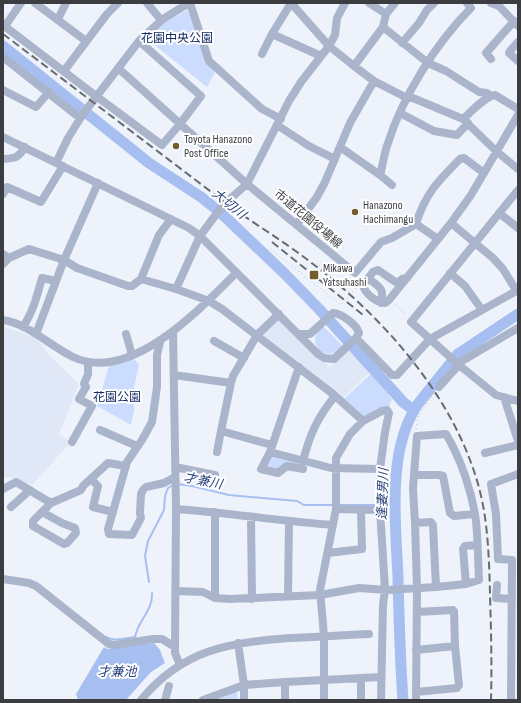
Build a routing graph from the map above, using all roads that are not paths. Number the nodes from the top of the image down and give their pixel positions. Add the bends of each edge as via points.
1 (21, 3) edge
2 (36, 3) edge
3 (66, 3) edge
4 (118, 3) edge
5 (147, 3) edge
6 (189, 3) edge
7 (291, 3) edge
8 (345, 3) edge
9 (369, 3) edge
10 (395, 3) edge
11 (434, 3) edge
12 (491, 3) edge
13 (472, 5) edge
14 (386, 14) junction
15 (58, 19) junction
16 (161, 20) junction
17 (516, 23) edge
18 (4, 25) edge
19 (383, 27) junction
20 (272, 34) junction
21 (139, 41) junction
22 (86, 42) junction
23 (518, 42) edge
24 (402, 43) junction
25 (329, 46) junction
26 (262, 54) dead end
27 (321, 56) junction
28 (3, 57) edge
29 (491, 59) dead end
30 (518, 61) edge
31 (428, 63) junction
32 (354, 66) junction
33 (118, 68) junction
34 (64, 71) junction
35 (374, 81) junction
36 (3, 90) edge
37 (49, 92) junction
38 (96, 96) junction
39 (491, 96) junction
40 (407, 98) junction
41 (518, 110) edge
42 (84, 113) junction
43 (400, 113) junction
44 (518, 115) edge
45 (466, 121) junction
46 (279, 122) junction
47 (180, 124) junction
48 (3, 137) edge
49 (26, 147) junction
50 (340, 147) junction
51 (496, 151) junction
52 (3, 159) edge
53 (335, 159) junction
54 (60, 164) junction
55 (518, 169) edge
56 (484, 173) junction
57 (380, 175) junction
58 (98, 183) junction
59 (246, 184) junction
60 (392, 185) dead end
61 (518, 190) edge
62 (3, 194) edge
63 (499, 213) junction
64 (171, 219) junction
65 (451, 223) junction
66 (297, 224) junction
67 (416, 224) junction
68 (518, 228) edge
69 (200, 236) junction
70 (438, 239) junction
71 (475, 243) junction
72 (6, 256) edge
73 (64, 260) junction
74 (3, 264) edge
75 (236, 273) junction
76 (450, 273) junction
77 (368, 278) junction
78 (141, 279) junction
79 (56, 281) junction
80 (397, 286) junction
81 (176, 289) junction
82 (517, 290) edge
83 (209, 301) junction
84 (381, 303) junction
85 (482, 310) junction
86 (278, 314) junction
87 (3, 320) edge
88 (23, 327) junction
89 (518, 328) edge
90 (173, 331) junction
91 (36, 334) junction
92 (126, 334) dead end
93 (299, 334) junction
94 (310, 334) junction
95 (257, 335) junction
96 (356, 338) junction
97 (430, 339) junction
98 (214, 341) dead end
99 (160, 342) junction
100 (311, 346) junction
101 (132, 355) junction
102 (244, 358) junction
103 (88, 363) junction
104 (458, 364) junction
105 (299, 367) junction
106 (174, 375) junction
107 (231, 383) junction
108 (439, 387) road end
109 (335, 396) junction
110 (504, 397) junction
111 (518, 401) edge
112 (363, 422) junction
113 (100, 430) dead end
114 (222, 432) junction
115 (518, 441) edge
116 (72, 442) dead end
117 (518, 445) edge
118 (138, 446) junction
119 (271, 449) junction
120 (217, 452) dead end
121 (486, 453) dead end
122 (303, 465) junction
123 (126, 466) junction
124 (175, 467) junction
125 (336, 469) junction
126 (380, 469) junction
127 (518, 474) edge
128 (215, 475) dead end
129 (414, 475) junction
130 (91, 479) junction
131 (175, 482) junction
132 (3, 489) edge
133 (30, 490) junction
134 (51, 503) junction
135 (11, 507) dead end
136 (176, 509) junction
137 (336, 509) junction
138 (361, 509) junction
139 (380, 510) junction
140 (42, 512) junction
141 (113, 512) junction
142 (214, 512) junction
143 (474, 514) junction
144 (251, 517) junction
145 (289, 522) junction
146 (415, 523) junction
147 (333, 525) junction
148 (477, 545) junction
149 (328, 553) junction
150 (515, 560) edge
151 (3, 579) edge
152 (466, 584) junction
153 (497, 585) dead end
154 (436, 587) junction
155 (415, 588) junction
156 (386, 590) junction
157 (176, 591) junction
158 (320, 595) junction
159 (288, 596) junction
160 (215, 598) junction
161 (252, 599) junction
162 (512, 599) junction
163 (417, 612) junction
164 (515, 613) edge
165 (369, 634) dead end
166 (324, 636) junction
167 (238, 643) junction
168 (455, 646) junction
169 (175, 647) junction
170 (416, 650) junction
171 (515, 663) edge
172 (180, 665) junction
173 (381, 677) junction
174 (361, 678) junction
175 (324, 680) junction
176 (285, 682) junction
177 (244, 685) junction
178 (169, 686) dead end
179 (416, 696) edge
180 (141, 700) edge
181 (165, 700) edge
182 (203, 700) edge
183 (244, 700) edge
184 (285, 700) edge
185 (324, 700) edge
186 (361, 700) edge
187 (382, 700) edge
188 (511, 700) edge

1 - 18 street
2 - 15 street
3 - 15 street
4 - 22 street
5 - 16 street
6 - 16 street
6 - 46 street via 209,61
7 - 20 street
7 - 25 street
8 - 25 street via 337,18 335,34
9 - 14 street
10 - 14 street
11 - 24 street
12 - 17 street via 499,6
13 - 31 street
14 - 19 street
15 - 22 street
16 - 21 street
17 - 29 street via 486,53
18 - 34 street
19 - 24 street
19 - 32 street
20 - 26 street
20 - 27 street
21 - 33 street
21 - 47 street via 201,96
22 - 34 street
23 - 30 street via 509,53
24 - 31 street
25 - 27 street
25 - 32 street
27 - 46 street via 301,82
28 - 37 street
31 - 39 street via 479,92
31 - 40 street
32 - 35 street
33 - 38 street
33 - 47 street, 市道花園役場線
34 - 38 street
35 - 40 street
35 - 50 street
36 - 37 street via 36,107
37 - 42 street
38 - 42 street
38 - 47 street via 162,145
39 - 41 street via 495,95
39 - 45 street via 476,107
40 - 43 street
40 - 45 street via 413,98
42 - 54 street via 68,138
43 - 45 street via 434,131 457,135
43 - 57 street via 388,143
44 - 51 street
45 - 51 street
46 - 53 street via 309,146
46 - 59 street
47 - 59 street, 市道花園役場線
48 - 49 street
49 - 52 street via 19,156
49 - 54 street
50 - 53 street
50 - 57 street
51 - 55 street
51 - 56 street
53 - 66 street via 317,197
54 - 58 street
54 - 62 street via 41,202 7,187
56 - 65 street
56 - 67 street via 464,158 460,159 431,191 421,206
57 - 60 street
58 - 64 street
58 - 73 street
59 - 66 street, 市道花園役場線
59 - 69 street via 223,205
61 - 63 street
63 - 68 street
63 - 71 street
64 - 69 street
64 - 78 street via 159,235
65 - 70 street
65 - 71 street
66 - 67 street, 市道花園役場線 via 355,273 381,242
67 - 70 street
69 - 75 street
69 - 81 street
70 - 80 street via 407,278
71 - 76 street
71 - 82 street via 503,269
72 - 73 street via 29,249
72 - 74 street
73 - 78 street via 76,268 128,286
73 - 79 street
75 - 83 street
75 - 86 street
76 - 85 street via 465,286
76 - 97 street via 411,322
77 - 80 street via 378,270
77 - 84 street via 382,289 384,294
77 - 84 street via 363,285 364,290
78 - 81 street
79 - 88 street via 42,278 33,309
79 - 91 street
80 - 84 street via 385,303
81 - 83 street
82 - 85 street
83 - 90 street
83 - 95 street
85 - 97 street
86 - 93 street
86 - 95 street
87 - 88 street
88 - 91 street
89 - 104 street
90 - 99 street
90 - 106 street
91 - 103 street via 73,357
92 - 101 street
93 - 94 street
93 - 100 street
94 - 96 street via 333,313 337,313 358,330
94 - 100 street
95 - 102 street
95 - 105 street
96 - 97 street via 392,375 402,370
96 - 100 street via 334,359 324,358
97 - 104 street
98 - 102 street
99 - 101 street
99 - 118 street via 157,355 155,411 150,426
101 - 103 street via 104,363
102 - 107 street
103 - 116 street via 88,374 84,384 86,387 79,399 92,406
104 - 108 street
104 - 110 street via 496,395
105 - 109 street
105 - 119 street
106 - 107 street
106 - 124 street
107 - 114 street
109 - 112 street
109 - 122 street via 316,423
110 - 111 street
110 - 115 street
112 - 125 street via 350,434 336,458
112 - 126 street via 387,410
113 - 118 street
114 - 119 street
114 - 120 street
117 - 121 street
118 - 123 street
119 - 122 street
119 - 122 street via 261,469 278,473 287,466
122 - 125 street
123 - 130 street via 108,463
123 - 141 street
124 - 128 street
124 - 131 street
125 - 126 street
125 - 137 street
126 - 139 street
127 - 150 street via 490,484 496,514 498,558
129 - 143 street via 443,476 450,513 454,516
129 - 143 street via 417,436 447,435 463,471
129 - 146 street
130 - 134 street via 81,490
130 - 141 street via 98,486 92,507
131 - 136 street
131 - 141 street via 143,490 141,518 132,535 109,534
132 - 133 street via 16,482
133 - 134 street
133 - 135 street
134 - 140 street
136 - 142 street
136 - 157 street
137 - 138 street
137 - 147 street
138 - 139 street
138 - 149 street via 362,549
139 - 156 street
140 - 140 street via 33,521 33,526 67,544 76,533 75,528
142 - 144 street
142 - 160 street
143 - 148 street
144 - 145 street
144 - 161 street
145 - 147 street
145 - 159 street
146 - 154 street via 431,522 433,525
146 - 155 street
147 - 149 street
148 - 152 street via 478,580
148 - 152 street via 465,546 463,549
149 - 158 street
150 - 162 street
151 - 169 street via 36,586 109,644 162,639
152 - 154 street
153 - 162 street via 496,598
154 - 155 street
155 - 156 street
155 - 163 street
156 - 158 street via 359,588
156 - 173 street via 383,605
157 - 160 street via 203,592
157 - 169 street
158 - 159 street
158 - 166 street
159 - 161 street
160 - 161 street
162 - 164 street
163 - 168 street via 453,610
163 - 170 street
164 - 171 street
165 - 166 street
166 - 167 street
166 - 175 street
167 - 172 street via 204,653
167 - 177 street
168 - 170 street
168 - 179 street via 458,687
169 - 172 street
170 - 179 street
171 - 188 street
172 - 180 street via 168,673
173 - 174 street
173 - 187 street
174 - 175 street
174 - 186 street
175 - 176 street
175 - 185 street
176 - 177 street
176 - 184 street
177 - 182 street
177 - 183 street
178 - 181 street

